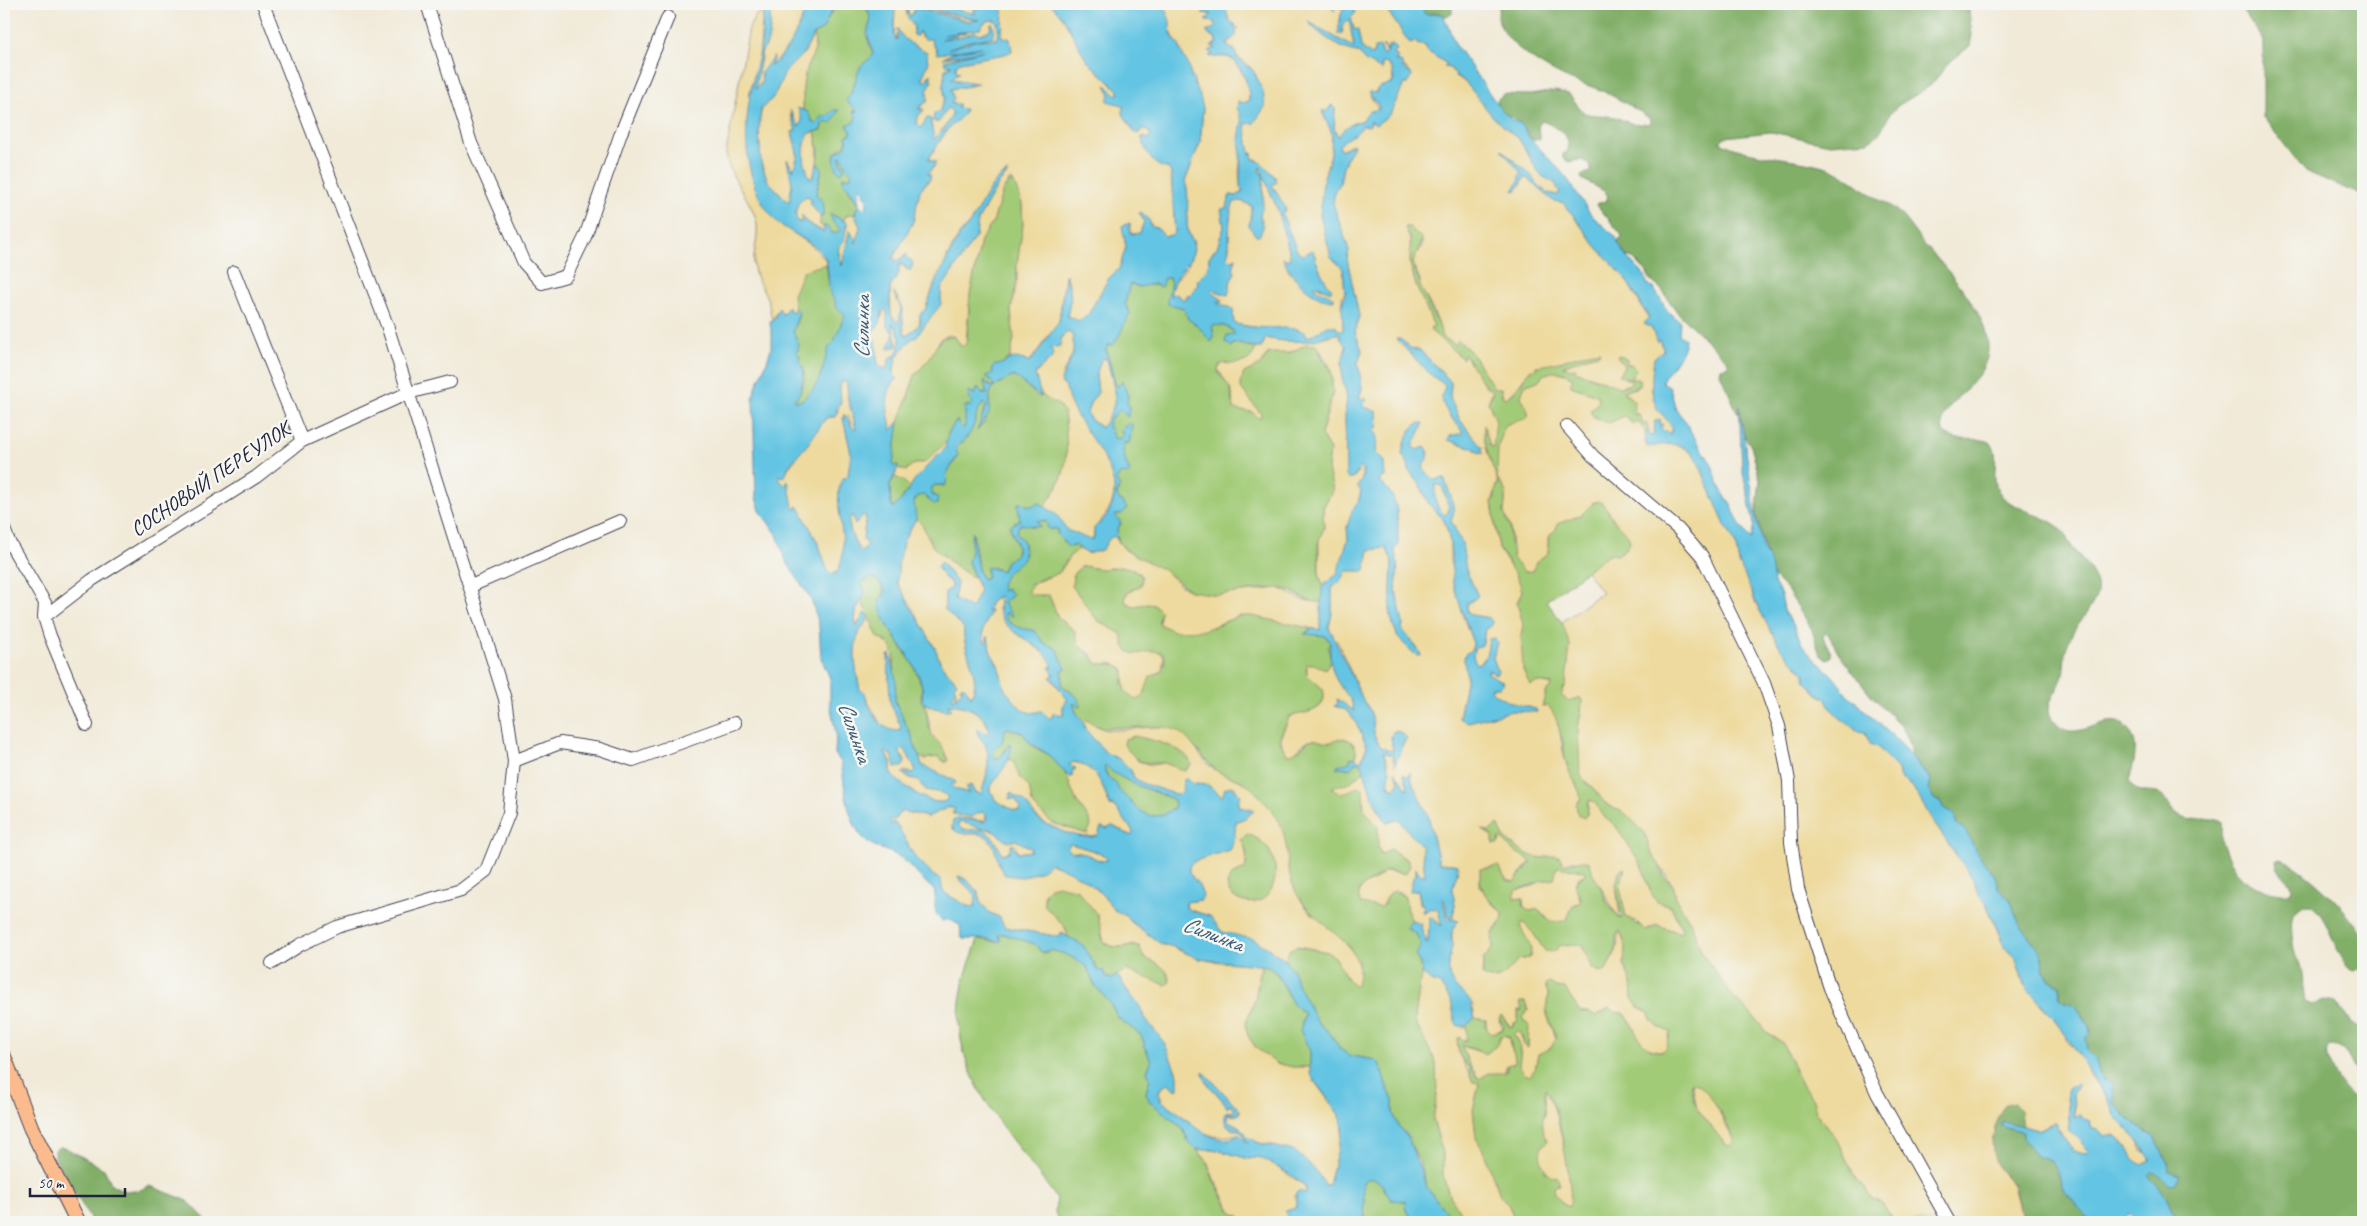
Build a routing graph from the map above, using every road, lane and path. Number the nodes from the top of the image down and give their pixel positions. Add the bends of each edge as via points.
1 (263, 4) edge
2 (427, 4) edge
3 (668, 17) dead end
4 (234, 272) dead end
5 (450, 382) dead end
6 (408, 393) junction
7 (1568, 426) dead end
8 (302, 441) junction
9 (620, 521) dead end
10 (4, 529) edge
11 (470, 586) junction
12 (44, 617) junction
13 (735, 723) dead end
14 (87, 725) dead end
15 (514, 761) junction
16 (272, 963) dead end
17 (4, 1058) edge
18 (78, 1222) edge
19 (1949, 1222) edge

1 - 6 street via 387,325
2 - 3 street via 471,143 524,263 542,283 566,276 585,237 621,133
4 - 8 street
5 - 6 street, СОСНОВЫЙ ПЕРЕУЛОК
6 - 8 street, СОСНОВЫЙ ПЕРЕУЛОК
6 - 11 street
7 - 19 street via 1593,456 1678,529 1702,556 1764,683 1779,726 1789,780 1791,842 1798,890 1830,988 1877,1093
8 - 12 street, СОСНОВЫЙ ПЕРЕУЛОК via 256,477 92,580
9 - 11 street
10 - 12 street via 45,604
11 - 15 street via 505,699
12 - 14 street
13 - 15 street via 634,760 600,749 560,743
15 - 16 street via 509,813 486,871 460,890 338,926
17 - 18 main road via 31,1128

